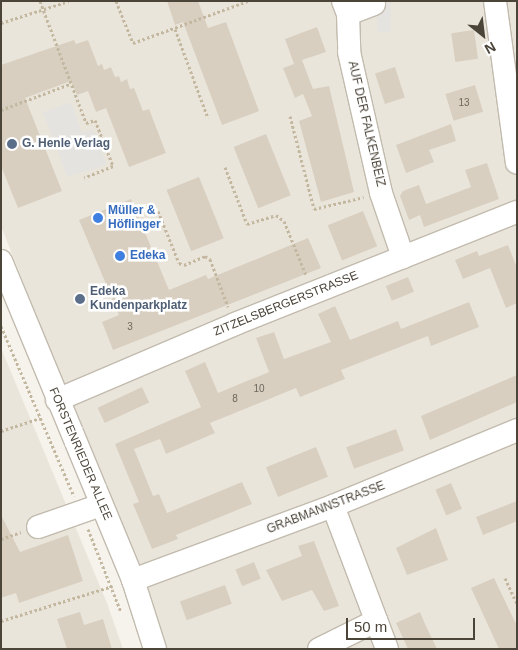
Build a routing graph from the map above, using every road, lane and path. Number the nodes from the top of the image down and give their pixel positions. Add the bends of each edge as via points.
1 (40, 1) edge
2 (69, 1) edge
3 (116, 1) edge
4 (248, 1) edge
5 (494, 1) edge
6 (374, 4) dead end
7 (346, 8) edge
8 (43, 10) junction
9 (1, 24) edge
10 (175, 29) junction
11 (70, 84) junction
12 (1, 110) edge
13 (290, 116) dead end
14 (208, 118) dead end
15 (517, 163) edge
16 (225, 167) dead end
17 (84, 178) dead end
18 (381, 193) junction
19 (158, 211) dead end
20 (517, 212) edge
21 (403, 256) junction
22 (1, 261) edge
23 (313, 292) junction
24 (235, 324) junction
25 (1, 326) edge
26 (57, 400) junction
27 (40, 418) junction
28 (517, 430) edge
29 (1, 431) edge
30 (333, 506) junction
31 (91, 509) junction
32 (38, 527) dead end
33 (505, 578) dead end
34 (133, 580) junction
35 (112, 587) junction
36 (517, 604) edge
37 (1, 621) edge
38 (376, 621) junction
39 (124, 622) dead end
40 (155, 649) edge
41 (319, 649) edge
42 (387, 649) edge

1 - 8 path
2 - 8 path
3 - 10 path via 133,43
4 - 10 path
5 - 15 street
6 - 7 street, AUF DER FALKENBEIZ
7 - 18 street, AUF DER FALKENBEIZ via 350,52
8 - 9 path
8 - 11 path
10 - 14 path
11 - 12 path
11 - 17 path via 86,123 95,120 113,166
13 - 18 path via 314,209
16 - 23 path via 247,224 276,215 284,221
18 - 21 street, AUF DER FALKENBEIZ
19 - 24 path via 178,263 205,256 210,259
20 - 21 street, ZITZELSBERGERSTRASSE
21 - 23 street, ZITZELSBERGERSTRASSE
22 - 26 street, FORSTENRIEDER ALLEE
23 - 24 street, ZITZELSBERGERSTRASSE
24 - 26 street, ZITZELSBERGERSTRASSE
25 - 27 path
26 - 31 street, FORSTENRIEDER ALLEE
27 - 29 path
27 - 31 path
28 - 30 street, GRABMANNSTRASSE
30 - 34 street, GRABMANNSTRASSE
30 - 38 street
31 - 32 street
31 - 34 street, FORSTENRIEDER ALLEE
31 - 35 path
33 - 36 path
34 - 35 path
34 - 40 street, FORSTENRIEDER ALLEE
35 - 37 path
35 - 39 path
38 - 41 street
38 - 42 street

